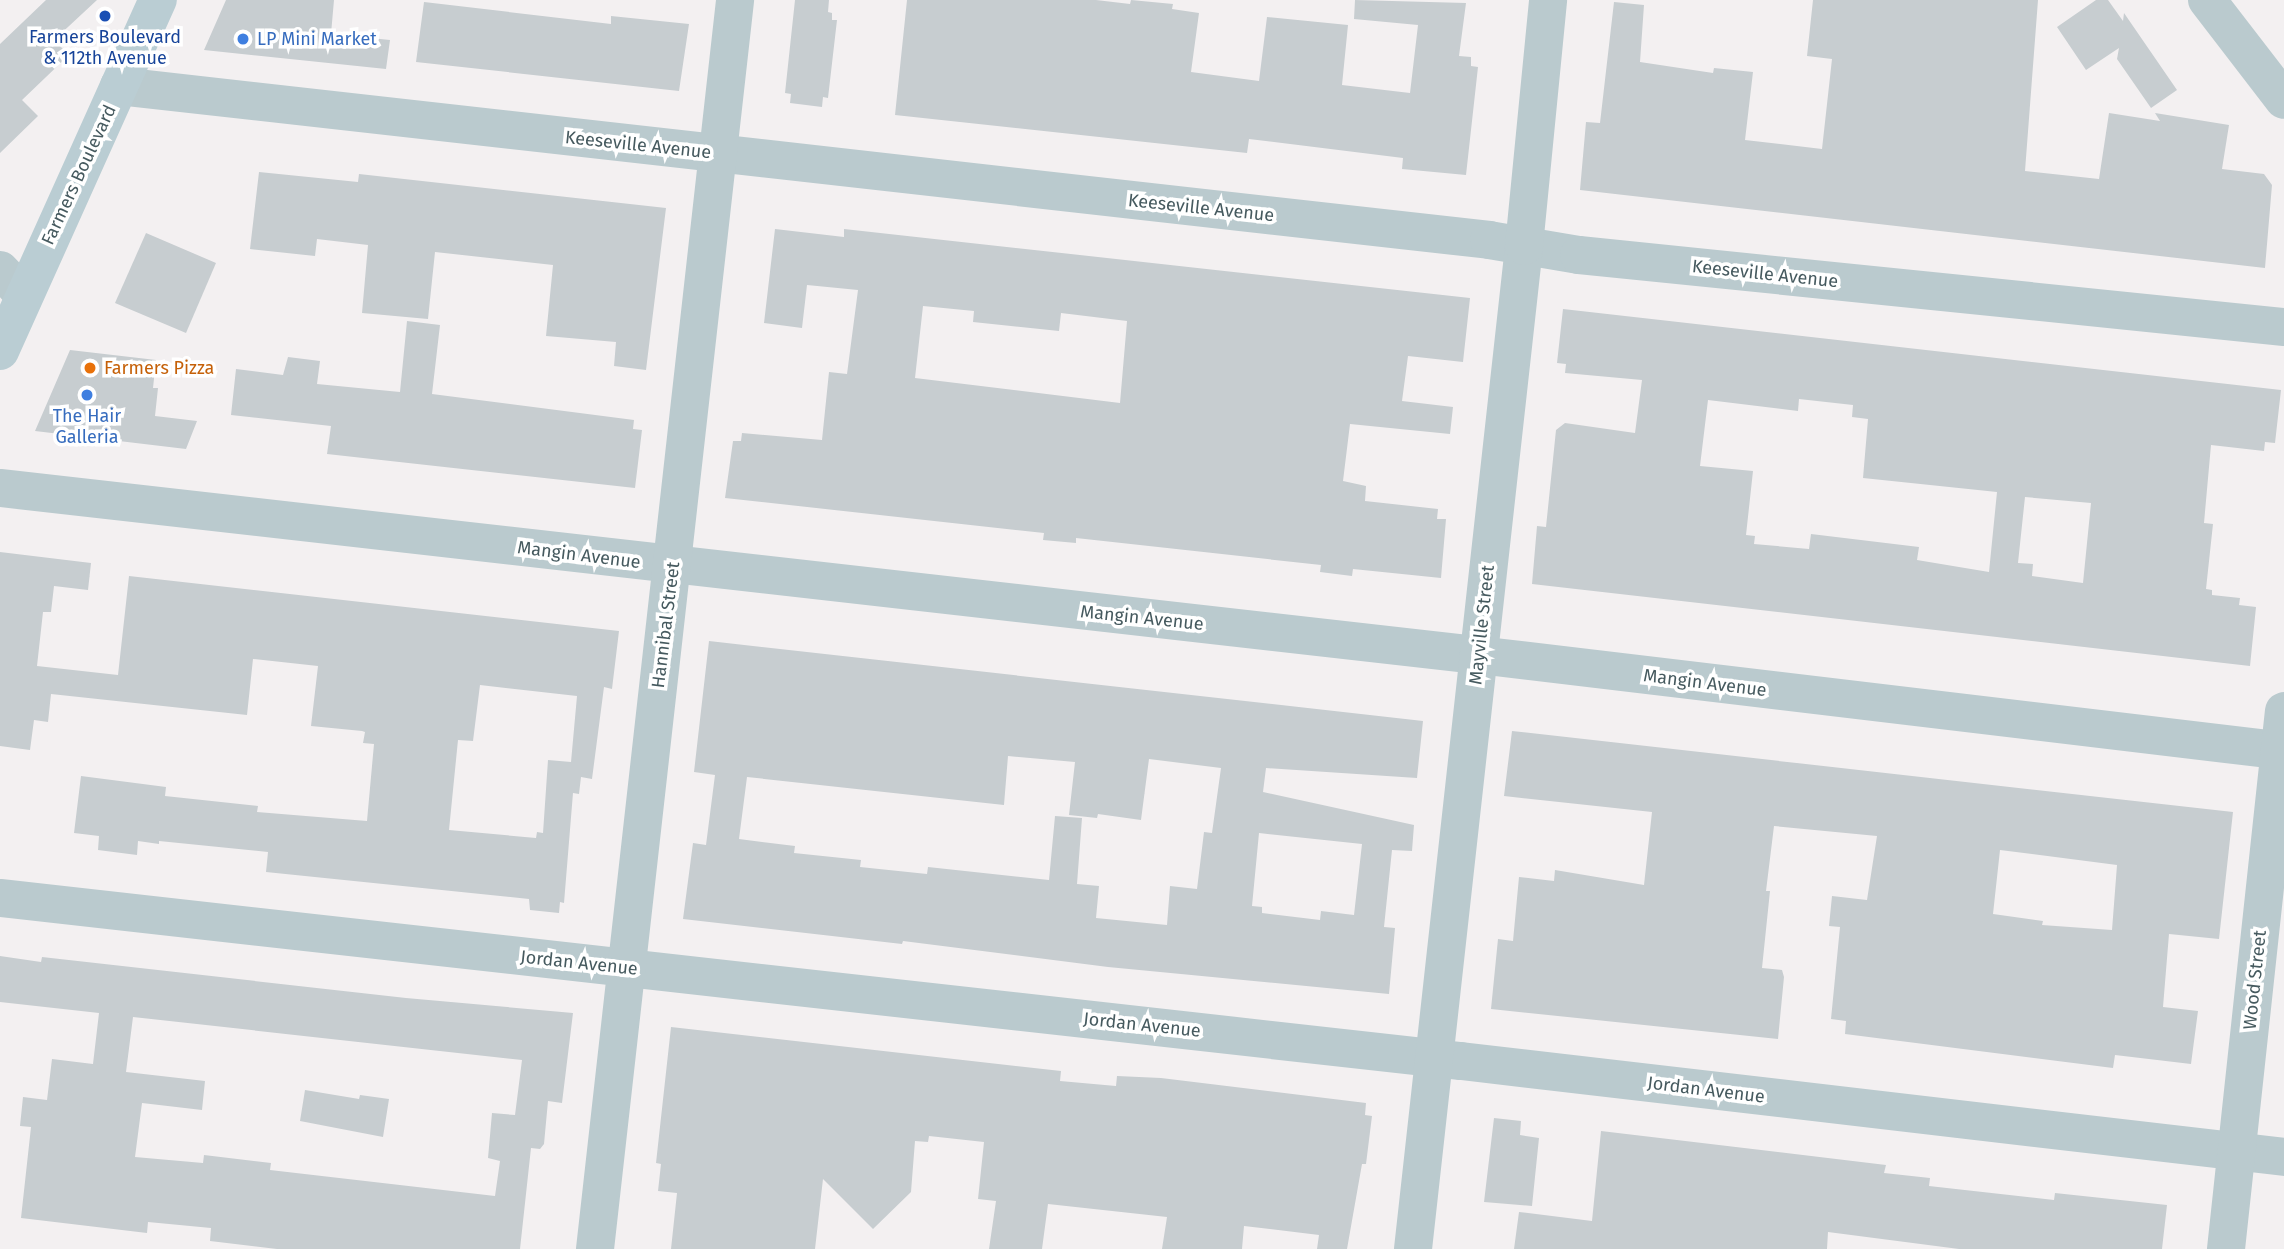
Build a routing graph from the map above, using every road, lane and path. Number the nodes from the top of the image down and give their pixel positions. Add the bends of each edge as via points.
1 (158, 0) edge
2 (736, 0) edge
3 (1548, 0) edge
4 (2207, 0) edge
5 (119, 86) junction
6 (2284, 100) edge
7 (719, 154) junction
8 (1524, 246) junction
9 (12, 283) edge
10 (2284, 327) edge
11 (0, 351) edge
12 (0, 488) edge
13 (673, 566) junction
14 (1478, 655) junction
15 (2284, 711) edge
16 (2281, 751) edge
17 (0, 898) edge
18 (627, 968) junction
19 (1435, 1058) junction
20 (2236, 1153) junction
21 (2284, 1157) edge
22 (595, 1249) edge
23 (1413, 1249) edge
24 (2226, 1249) edge

1 - 5 main road, Farmers Boulevard
2 - 7 street, Hannibal Street
3 - 8 street, Mayville Street
4 - 6 street
5 - 7 street, Keeseville Avenue
5 - 9 main road, Farmers Boulevard
7 - 8 street, Keeseville Avenue
7 - 13 street, Hannibal Street
8 - 10 street, Keeseville Avenue
8 - 14 street, Mayville Street
9 - 11 main road, Farmers Boulevard
12 - 13 street, Mangin Avenue
13 - 14 street, Mangin Avenue
13 - 18 street, Hannibal Street
14 - 16 street, Mangin Avenue
14 - 19 street, Mayville Street
15 - 16 street, Wood Street
16 - 20 street, Wood Street
17 - 18 street, Jordan Avenue
18 - 19 street, Jordan Avenue
18 - 22 street, Hannibal Street
19 - 20 street, Jordan Avenue
19 - 23 street, Mayville Street
20 - 21 street, Jordan Avenue
20 - 24 street, Wood Street

